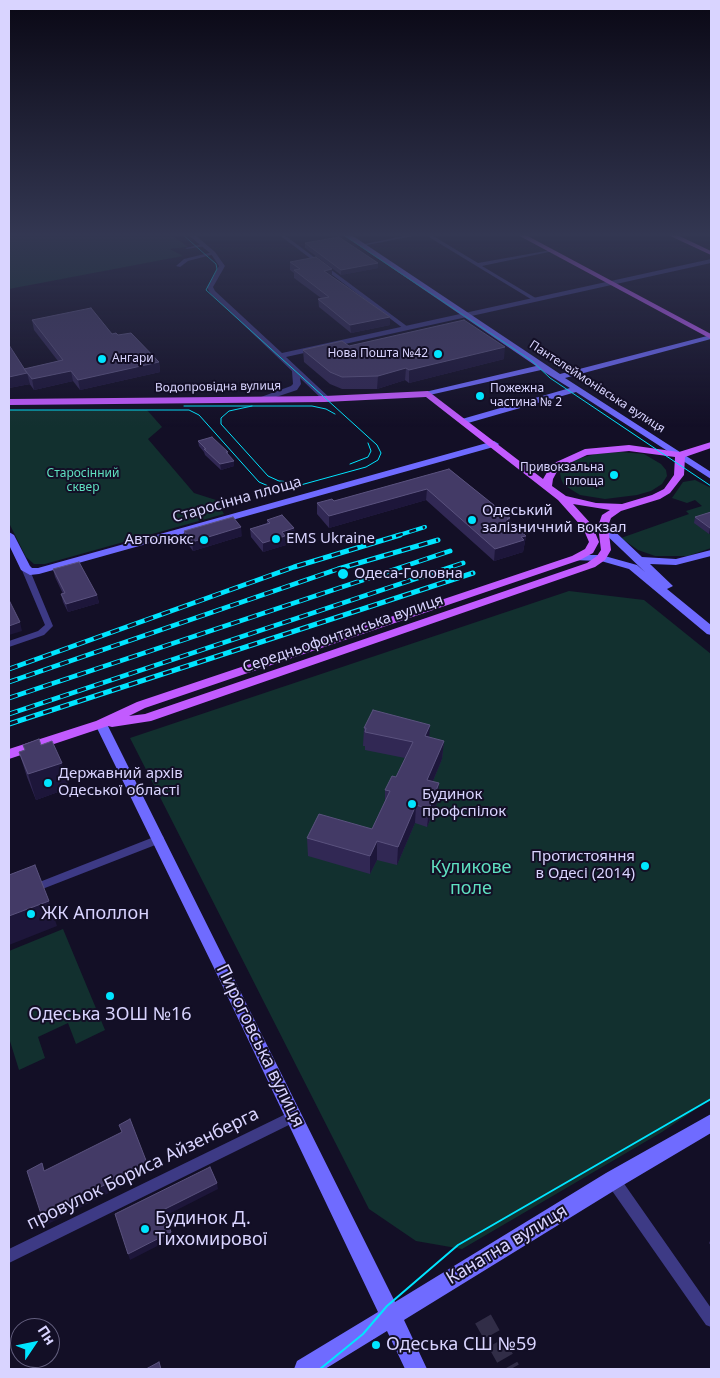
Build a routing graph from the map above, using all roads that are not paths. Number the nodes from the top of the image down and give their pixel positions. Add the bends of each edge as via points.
1 (219, 298) edge
2 (366, 298) edge
3 (442, 298) edge
4 (533, 298) edge
5 (543, 298) edge
6 (639, 298) edge
7 (536, 300) junction
8 (467, 315) junction
9 (406, 328) junction
10 (711, 337) edge
11 (279, 356) junction
12 (542, 366) junction
13 (296, 371) junction
14 (559, 377) junction
15 (576, 389) junction
16 (428, 394) junction
17 (327, 398) junction
18 (264, 399) junction
19 (9, 402) edge
20 (465, 421) junction
21 (494, 444) junction
22 (711, 445) edge
23 (680, 455) junction
24 (711, 476) edge
25 (547, 487) junction
26 (562, 498) junction
27 (623, 507) junction
28 (603, 526) junction
29 (9, 535) edge
30 (711, 553) edge
31 (576, 558) junction
32 (641, 560) junction
33 (596, 561) junction
34 (619, 561) junction
35 (686, 561) junction
36 (24, 568) junction
37 (663, 587) junction
38 (711, 620) edge
39 (711, 631) edge
40 (9, 644) edge
41 (101, 724) junction
42 (9, 754) edge
43 (159, 838) junction
44 (9, 898) edge
45 (294, 1116) junction
46 (711, 1123) edge
47 (613, 1180) junction
48 (9, 1256) edge
49 (390, 1316) junction
50 (711, 1320) edge
51 (305, 1369) edge
52 (416, 1369) edge

1 - 11 street
2 - 9 street
3 - 8 main road, Пантелеймонівська вулиця
4 - 7 street
5 - 7 street
6 - 10 main road
7 - 8 street
8 - 9 street
8 - 12 main road, Пантелеймонівська вулиця
9 - 11 street
10 - 14 main road
11 - 13 street
12 - 14 main road, Пантелеймонівська вулиця
12 - 16 main road
13 - 17 street
13 - 18 street via 297,384 294,388
14 - 15 main road, Пантелеймонівська вулиця
15 - 20 main road
15 - 23 main road, Пантелеймонівська вулиця
16 - 17 main road, Водопровідна вулиця
16 - 20 main road
17 - 18 main road, Водопровідна вулиця
18 - 19 main road, Водопровідна вулиця
20 - 21 main road
21 - 25 main road
21 - 36 main road, Старосінна площа via 45,570 30,572
22 - 23 main road
23 - 24 main road, Пантелеймонівська вулиця
23 - 25 main road via 629,448 585,452 555,466
23 - 27 main road via 679,474 667,491
25 - 26 main road
26 - 27 main road via 596,506
26 - 31 main road via 593,536 592,547
27 - 28 main road via 606,517
28 - 32 main road
28 - 33 main road via 606,545
29 - 36 main road
30 - 35 main road
31 - 33 main road
31 - 41 main road, Середньофонтанська вулиця via 141,705
32 - 34 main road, Середньофонтанська вулиця
32 - 35 main road, Середньофонтанська вулиця
32 - 37 main road
33 - 34 main road, Середньофонтанська вулиця
33 - 41 main road, Середньофонтанська вулиця via 146,718
34 - 37 main road
35 - 37 main road via 674,567
36 - 40 street via 48,626 41,633
37 - 38 main road
37 - 39 main road
41 - 42 main road, Середньофонтанська вулиця
41 - 43 main road, Пироговська вулиця
43 - 44 street
43 - 45 main road, Пироговська вулиця
45 - 48 street, провулок Бориса Айзенберга
45 - 49 main road, Пироговська вулиця
46 - 47 main road, Канатна вулиця
47 - 49 main road, Канатна вулиця
47 - 50 street
49 - 51 main road, Канатна вулиця
49 - 52 main road, Пироговська вулиця

